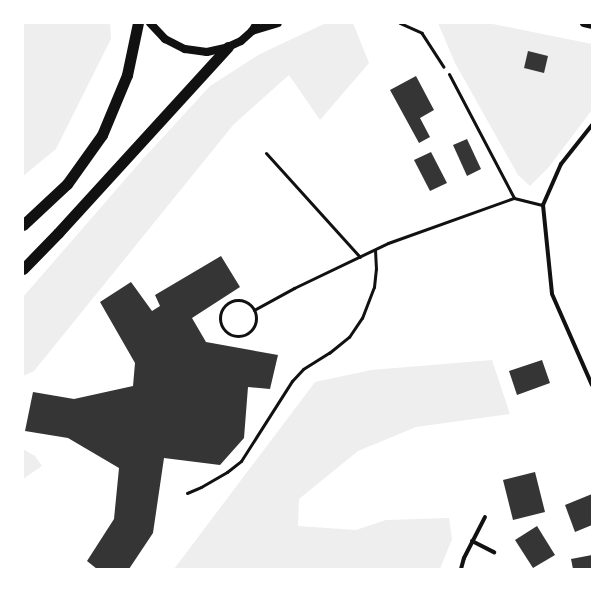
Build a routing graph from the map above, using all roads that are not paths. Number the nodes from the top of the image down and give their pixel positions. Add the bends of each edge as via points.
1 (138, 23) edge
2 (150, 23) edge
3 (257, 23) edge
4 (278, 23) edge
5 (584, 23) edge
6 (592, 25) edge
7 (252, 31) junction
8 (228, 48) junction
9 (449, 74) road end
10 (592, 125) edge
11 (266, 153) dead end
12 (514, 198) junction
13 (543, 205) junction
14 (23, 225) edge
15 (374, 250) junction
16 (360, 257) junction
17 (23, 269) edge
18 (254, 310) junction
19 (592, 385) edge
20 (187, 493) dead end
21 (485, 517) dead end
22 (472, 541) junction
23 (494, 552) dead end
24 (461, 569) edge

1 - 14 highway via 127,75 102,135 67,184
2 - 8 main road via 165,39 185,49 207,52
3 - 7 main road
4 - 7 main road
5 - 6 main road
7 - 8 main road
8 - 17 highway
9 - 12 lane
10 - 13 street via 561,164
11 - 16 lane
12 - 13 lane
12 - 15 lane
13 - 19 street via 552,294
15 - 16 lane
15 - 20 lane via 374,287 362,318 349,337 303,369 292,381 241,461 228,472
16 - 18 lane
18 - 18 lane via 255,322 249,332 238,336 222,328 220,316 224,305 229,302 246,301
21 - 22 street
22 - 23 street
22 - 24 street

